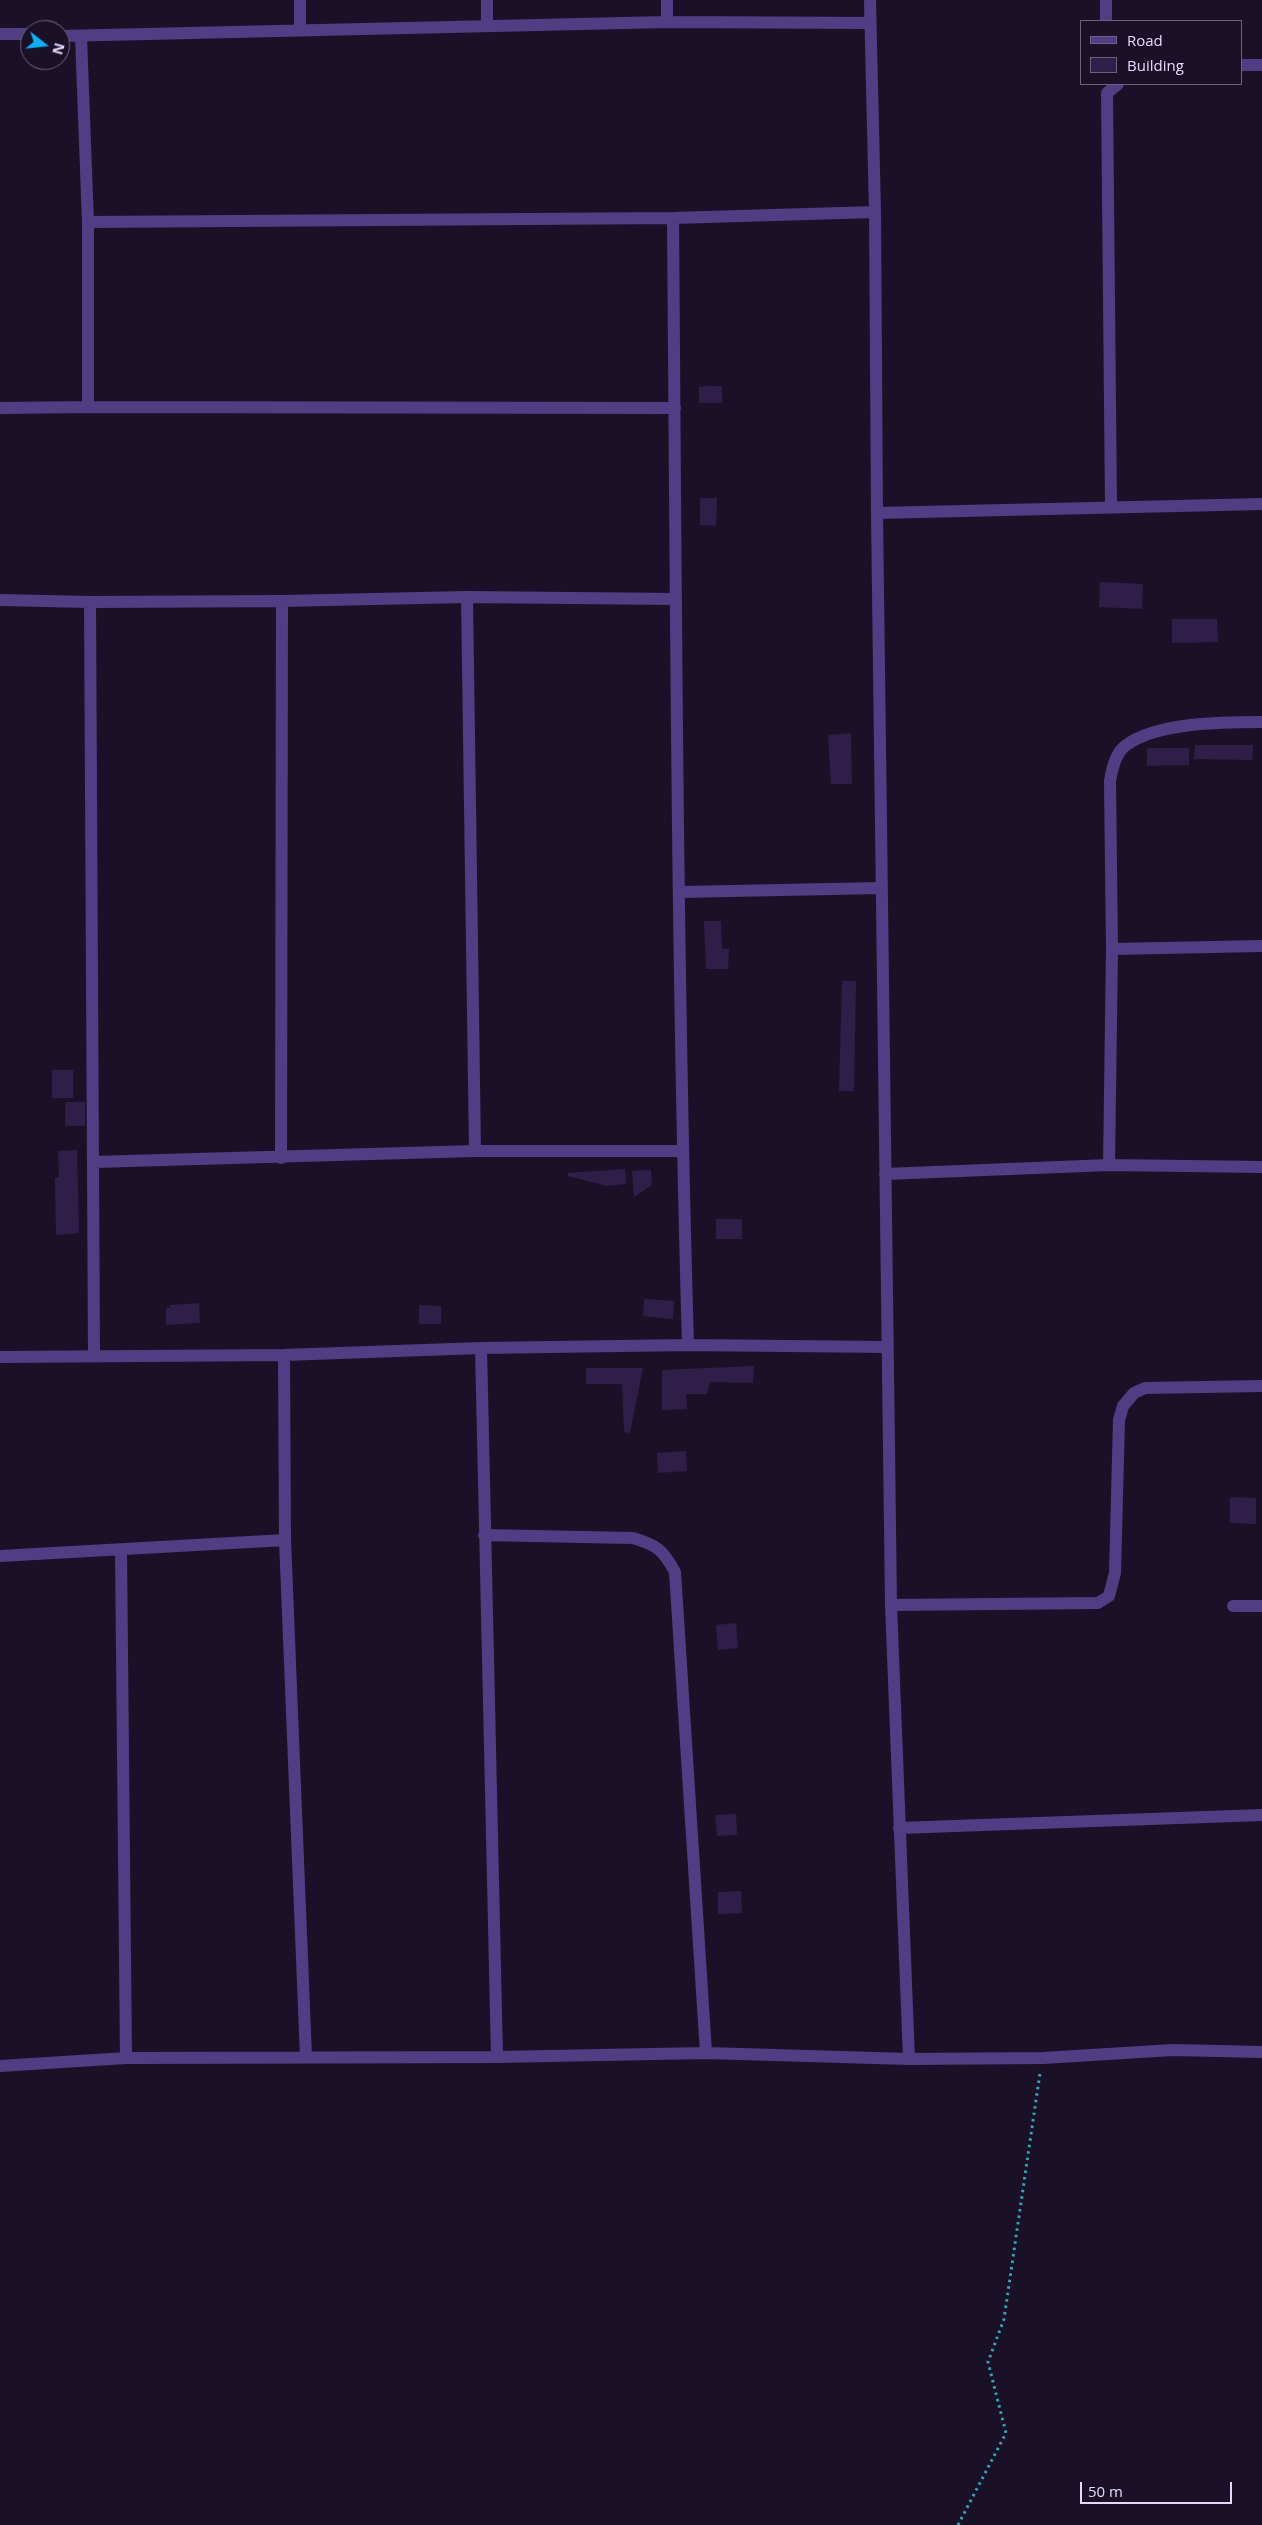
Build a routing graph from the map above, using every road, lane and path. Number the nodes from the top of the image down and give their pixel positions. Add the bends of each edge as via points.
1 (300, 0) edge
2 (487, 0) edge
3 (667, 0) edge
4 (870, 0) edge
5 (1106, 0) edge
6 (1106, 20) edge
7 (667, 22) junction
8 (870, 23) junction
9 (487, 25) junction
10 (300, 29) junction
11 (0, 34) edge
12 (20, 34) edge
13 (70, 36) edge
14 (81, 37) junction
15 (1242, 65) edge
16 (1262, 66) edge
17 (1107, 88) edge
18 (875, 212) junction
19 (673, 218) junction
20 (88, 222) junction
21 (88, 407) junction
22 (0, 408) edge
23 (675, 408) junction
24 (1262, 504) edge
25 (1111, 506) junction
26 (877, 513) junction
27 (467, 597) junction
28 (675, 598) junction
29 (0, 600) edge
30 (90, 602) junction
31 (282, 602) junction
32 (1262, 722) edge
33 (882, 888) junction
34 (680, 892) junction
35 (1262, 946) edge
36 (1112, 949) junction
37 (475, 1151) junction
38 (683, 1151) junction
39 (281, 1158) junction
40 (92, 1162) junction
41 (1109, 1165) junction
42 (1262, 1166) edge
43 (886, 1174) junction
44 (688, 1345) junction
45 (886, 1347) junction
46 (481, 1348) junction
47 (94, 1355) junction
48 (284, 1355) junction
49 (0, 1357) edge
50 (1262, 1386) edge
51 (484, 1535) junction
52 (284, 1540) junction
53 (121, 1551) junction
54 (0, 1556) edge
55 (890, 1605) junction
56 (1233, 1606) dead end
57 (1262, 1606) edge
58 (1262, 1815) edge
59 (899, 1828) junction
60 (1262, 2052) edge
61 (706, 2053) junction
62 (306, 2057) junction
63 (497, 2057) junction
64 (126, 2058) junction
65 (910, 2058) junction
66 (1043, 2058) junction
67 (0, 2066) edge
68 (958, 2525) edge

1 - 10 street
2 - 9 street
3 - 7 street
4 - 8 street
5 - 6 street
7 - 8 street
7 - 9 street
8 - 18 street
9 - 10 street
10 - 14 street
11 - 12 street
13 - 14 street
14 - 20 street
15 - 16 street
17 - 25 street
18 - 19 street
18 - 26 street
19 - 20 street
19 - 23 street
20 - 21 street
21 - 22 street
21 - 23 street
23 - 28 street
24 - 25 street
25 - 26 street
26 - 33 street
27 - 28 street
27 - 31 street
27 - 37 street
28 - 34 street
29 - 30 street
30 - 31 street
30 - 40 street
31 - 39 street
32 - 36 street via 1176,728 1139,739 1125,747 1117,757 1110,781
33 - 34 street
33 - 43 street
34 - 38 street
35 - 36 street
36 - 41 street
37 - 38 street
37 - 39 street
38 - 44 street
39 - 40 street
40 - 47 street
41 - 42 street
41 - 43 street
43 - 45 street
44 - 45 street
44 - 46 street
45 - 55 street
46 - 48 street
46 - 51 street
47 - 48 street
47 - 49 street
48 - 52 street
50 - 55 street via 1145,1388 1134,1393 1123,1406 1117,1438 1115,1573 1108,1596 1098,1602
51 - 61 street via 632,1538 654,1544 666,1555 675,1572
51 - 63 street
52 - 53 street
52 - 62 street
53 - 54 street
53 - 64 street
55 - 59 street
56 - 57 street
58 - 59 street
59 - 65 street
60 - 66 street via 1173,2050
61 - 63 street
61 - 65 street
62 - 63 street
62 - 64 street
64 - 67 street
65 - 66 street
66 - 68 path via 1004,2319 988,2362 1006,2433

